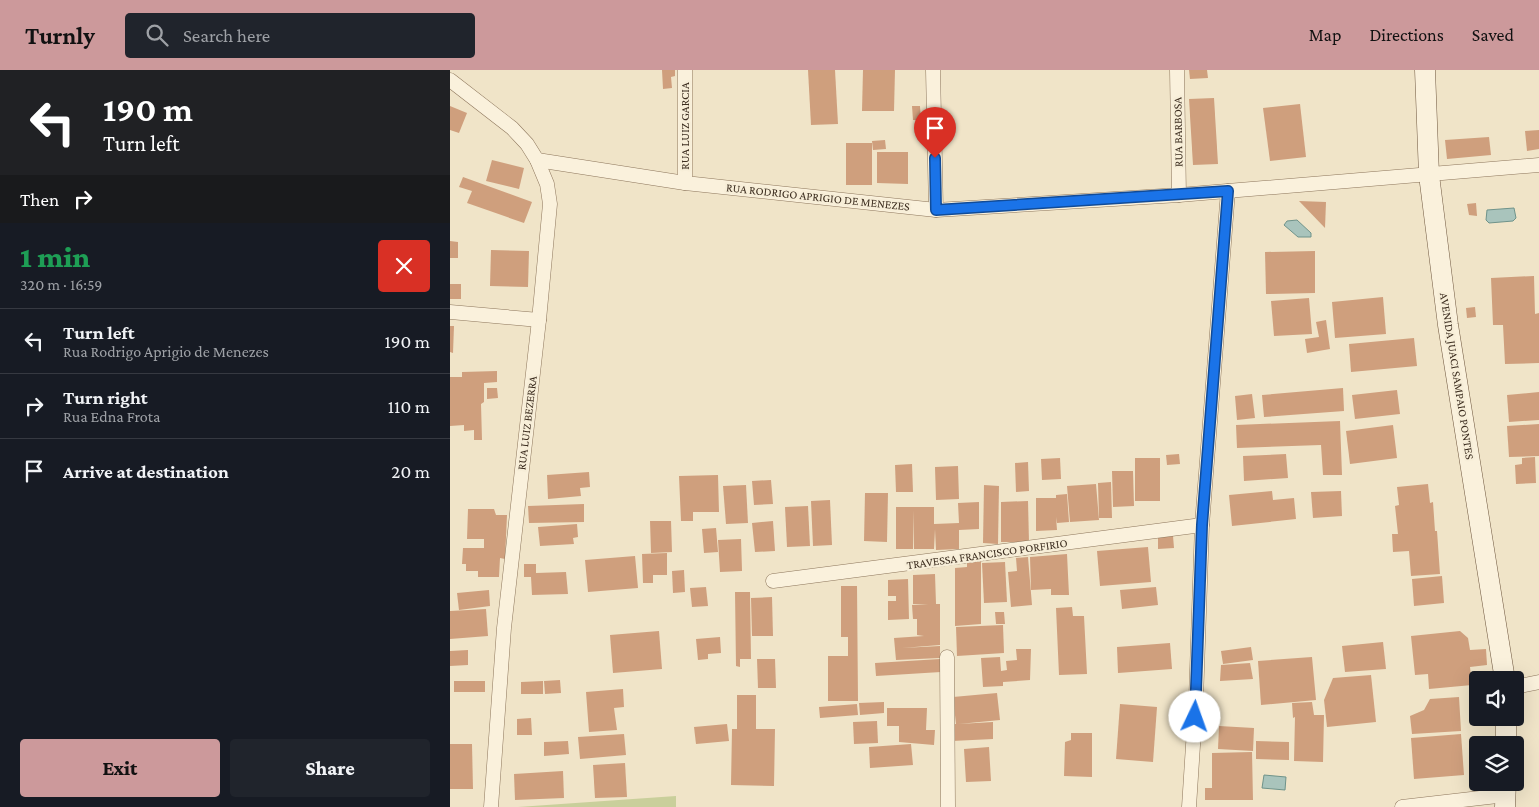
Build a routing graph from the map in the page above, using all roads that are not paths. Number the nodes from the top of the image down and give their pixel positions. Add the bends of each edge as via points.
1 (686, 70) edge
2 (933, 70) edge
3 (1177, 70) edge
4 (1425, 70) edge
5 (450, 80) edge
6 (537, 160) junction
7 (1539, 165) edge
8 (1429, 176) junction
9 (685, 183) junction
10 (1228, 191) junction
11 (1179, 195) junction
12 (936, 210) junction
13 (450, 312) edge
14 (539, 320) junction
15 (1202, 525) junction
16 (773, 581) dead end
17 (947, 656) dead end
18 (1504, 671) edge
19 (1539, 682) edge
20 (1524, 685) edge
21 (1506, 795) edge
22 (491, 807) edge
23 (948, 807) edge
24 (1189, 807) edge
25 (1402, 807) edge

1 - 9 street, RUA LUIZ GARCIA
2 - 12 street
3 - 11 street, RUA BARBOSA
4 - 8 main road, AVENIDA JUACI SAMPAIO PONTES
5 - 6 street, RUA LUIZ BEZERRA via 512,128
6 - 9 street, RUA RODRIGO APRIGIO DE MENEZES
6 - 14 street, RUA LUIZ BEZERRA via 547,184 550,204
7 - 8 street, RUA RODRIGO APRIGIO DE MENEZES
8 - 10 street, RUA RODRIGO APRIGIO DE MENEZES
8 - 18 main road, AVENIDA JUACI SAMPAIO PONTES via 1448,325
9 - 12 street, RUA RODRIGO APRIGIO DE MENEZES
10 - 11 street, RUA RODRIGO APRIGIO DE MENEZES
10 - 15 street
11 - 12 street, RUA RODRIGO APRIGIO DE MENEZES
13 - 14 street
14 - 22 street, RUA LUIZ BEZERRA via 504,628
15 - 16 street, TRAVESSA FRANCISCO PORFIRIO
15 - 24 street
17 - 23 street
19 - 20 street
21 - 25 street

